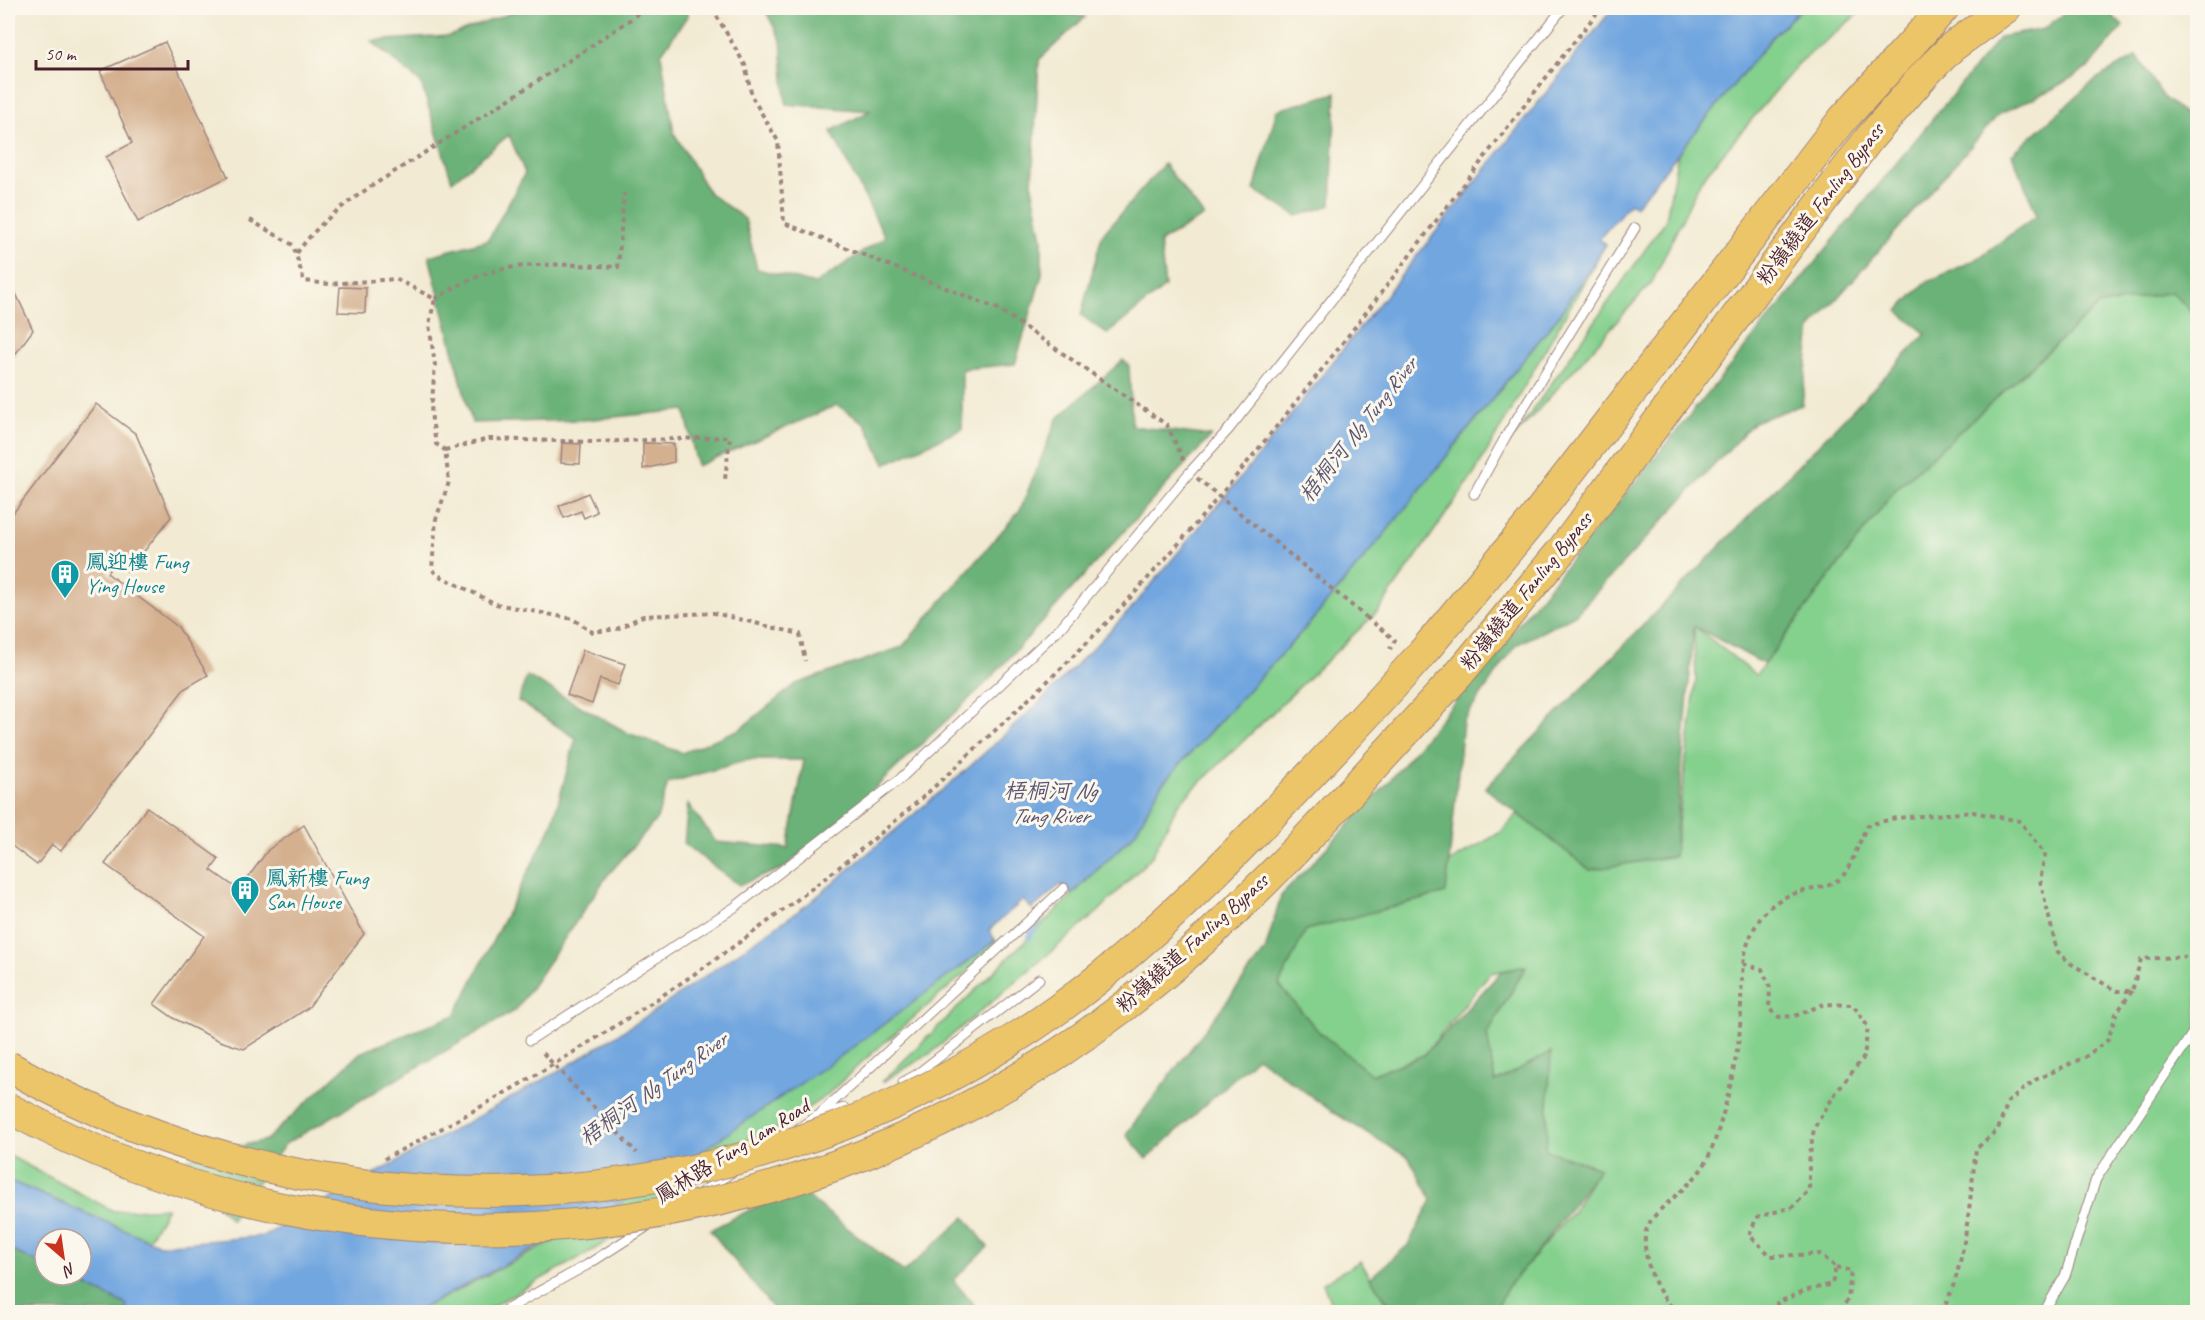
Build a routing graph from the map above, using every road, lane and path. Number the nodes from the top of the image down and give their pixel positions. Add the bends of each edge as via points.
1 (642, 8) edge
2 (712, 8) edge
3 (1563, 8) edge
4 (1601, 8) edge
5 (1944, 8) edge
6 (2006, 8) edge
7 (624, 193) dead end
8 (250, 220) dead end
9 (1635, 228) dead end
10 (297, 254) junction
11 (435, 299) junction
12 (445, 450) junction
13 (1194, 475) junction
14 (725, 479) dead end
15 (1474, 494) dead end
16 (1374, 623) dead end
17 (805, 661) dead end
18 (1064, 888) dead end
19 (2198, 956) edge
20 (1743, 964) junction
21 (1039, 979) dead end
22 (2132, 991) junction
23 (2198, 1025) edge
24 (530, 1040) dead end
25 (543, 1053) dead end
26 (8, 1066) edge
27 (895, 1086) dead end
28 (855, 1104) dead end
29 (8, 1108) edge
30 (817, 1116) junction
31 (638, 1155) dead end
32 (374, 1165) dead end
33 (1836, 1267) junction
34 (2198, 1306) edge
35 (502, 1312) edge
36 (1679, 1312) edge
37 (1778, 1312) edge
38 (1787, 1312) edge
39 (1810, 1312) edge
40 (1840, 1312) edge
41 (1941, 1312) edge
42 (2044, 1312) edge
43 (2195, 1312) edge

1 - 10 path via 572,60 331,214 312,231
2 - 13 path via 745,65 752,97 778,141 784,223 998,309 1167,425
3 - 13 lane
4 - 32 path via 1322,369 1207,510 1138,590 1026,701 896,821 749,935 553,1067
5 - 26 main road, 粉嶺繞道 Fanling Bypass, bridge via 1843,119 1528,526 1349,735 1194,894 1103,975 1018,1036 923,1089 802,1140 707,1168 598,1186 478,1193 314,1177 195,1149 93,1110
6 - 29 main road, 粉嶺繞道 Fanling Bypass, bridge via 1952,47 1868,140 1562,550 1460,674 1289,854 1168,971 1078,1041 982,1101 877,1152 825,1172 734,1198 604,1222 478,1228 362,1221 254,1201 141,1168
7 - 11 path via 618,267 558,265 503,270 472,278
8 - 10 path via 293,245
9 - 15 lane
10 - 11 path via 304,281 329,284 396,279
11 - 12 path via 429,324 435,365 431,413 436,444
12 - 14 path via 489,439 595,442 730,437
12 - 17 path via 449,482 436,519 432,569 436,574 496,604 573,619 592,632 617,629 643,616 714,613 800,634
13 - 16 path, bridge
13 - 24 lane via 1062,626 900,779 735,907
18 - 30 lane
19 - 22 path via 2141,959
20 - 22 path via 1756,925 1772,907 1790,893 1838,880 1846,872 1868,825 1896,818 1973,812 2020,821 2045,855 2040,880 2057,951 2116,990
20 - 33 path via 1762,969 1770,987 1769,1009 1779,1017 1795,1016 1824,1004 1853,1005 1868,1027 1864,1057 1814,1128 1809,1190 1793,1207 1757,1217 1749,1235 1771,1256 1820,1254
20 - 36 path via 1740,1028 1723,1111 1707,1160 1690,1186 1647,1228 1647,1255 1656,1287 1669,1307
21 - 27 lane via 916,1075
22 - 41 path via 2116,1014 2108,1040 2085,1057 2035,1080 2008,1102 1998,1129 1976,1149 1968,1217 1951,1297
23 - 42 lane via 2096,1179 2065,1276
25 - 31 path, bridge
28 - 30 lane, 鳳林路 Fung Lam Road
30 - 35 lane, 鳳林路 Fung Lam Road via 587,1265
33 - 37 path via 1832,1284 1804,1290 1777,1303
33 - 40 path via 1851,1271 1848,1299
34 - 43 path
38 - 39 path

